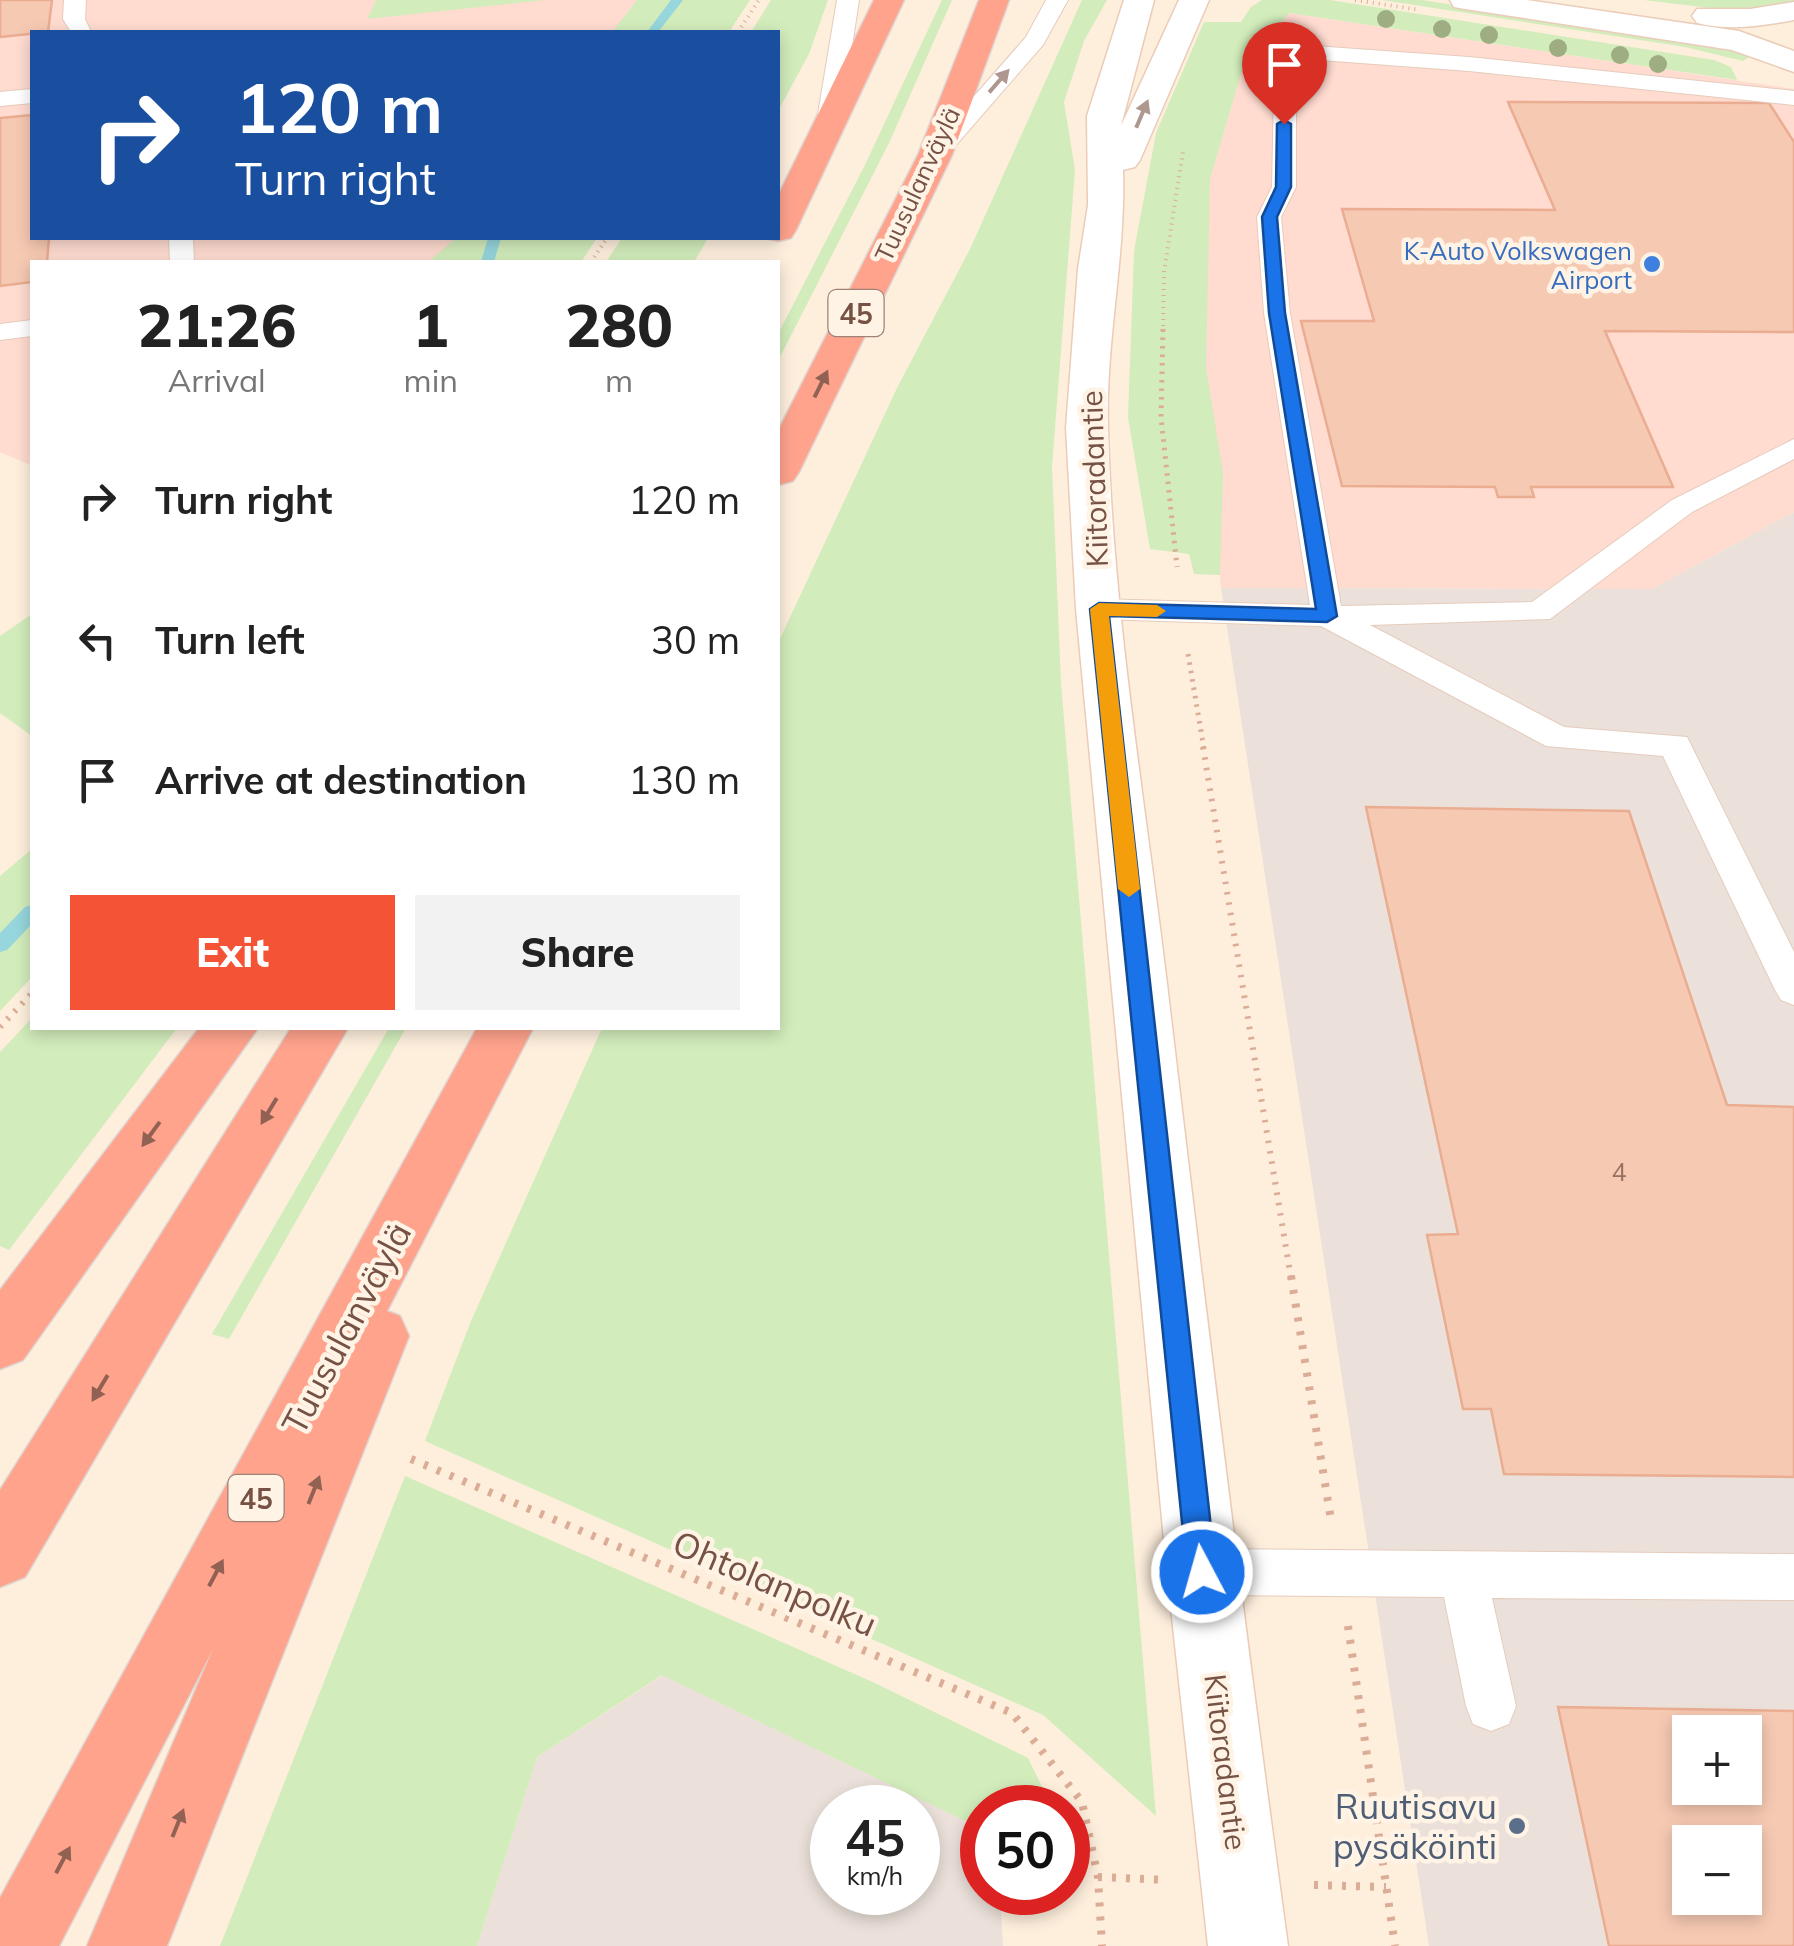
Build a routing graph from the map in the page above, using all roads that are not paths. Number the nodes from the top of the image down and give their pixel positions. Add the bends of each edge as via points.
1 (75, 0) edge
2 (848, 0) edge
3 (888, 0) edge
4 (994, 0) edge
5 (1057, 0) edge
6 (1140, 0) edge
7 (1194, 0) edge
8 (1465, 0) edge
9 (1586, 0) edge
10 (1786, 13) edge
11 (81, 30) edge
12 (1786, 58) edge
13 (30, 96) edge
14 (1794, 98) edge
15 (0, 99) edge
16 (826, 137) junction
17 (935, 154) junction
18 (1106, 205) junction
19 (780, 226) edge
20 (30, 328) edge
21 (0, 332) edge
22 (1794, 448) edge
23 (780, 468) edge
24 (1099, 609) junction
25 (1327, 616) junction
26 (1794, 990) edge
27 (229, 1030) edge
28 (319, 1030) edge
29 (500, 1039) edge
30 (0, 1340) edge
31 (0, 1554) edge
32 (1202, 1572) junction
33 (1463, 1576) junction
34 (1794, 1576) edge
35 (1491, 1706) dead end
36 (17, 1946) edge
37 (127, 1946) edge
38 (1248, 1946) edge

1 - 11 lane
2 - 16 lane
3 - 16 highway
4 - 17 highway, Tuusulanväylä / 45
17 -> 5 lane via 1035,40
6 - 18 main road, Kiitoradantie via 1104,116
18 -> 7 main road, Kiitoradantie
8 - 12 main road via 1739,41
9 - 10 main road via 1708,16
10 - 12 main road via 1762,31
13 - 15 lane
14 - 25 lane via 1314,53 1285,92 1284,187 1269,217 1277,313
16 - 19 highway
23 -> 17 highway, Tuusulanväylä / 45
18 - 24 main road, Kiitoradantie via 1088,428
20 - 21 lane
22 - 25 lane via 1682,506 1539,612
24 - 25 lane
24 - 32 main road, Kiitoradantie
25 - 26 lane via 1558,738 1675,745
27 -> 30 highway
28 -> 31 highway
36 -> 29 highway, Tuusulanväylä / 45
37 -> 29 highway
32 - 33 lane
32 - 38 main road, Kiitoradantie
33 - 34 lane
33 - 35 lane

